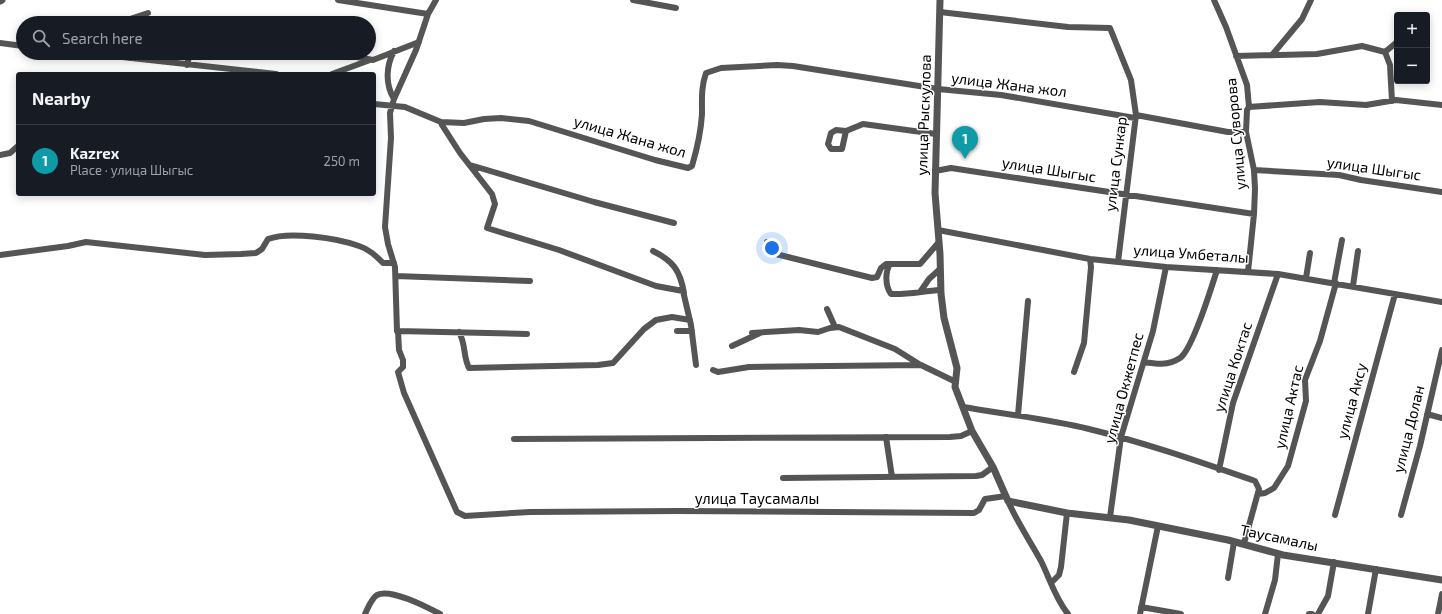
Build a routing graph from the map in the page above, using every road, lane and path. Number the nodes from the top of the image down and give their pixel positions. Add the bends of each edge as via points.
1 (338, 0) edge
2 (436, 0) edge
3 (632, 0) edge
4 (940, 0) edge
5 (1214, 0) edge
6 (1311, 0) edge
7 (676, 8) dead end
8 (940, 12) junction
9 (148, 13) dead end
10 (428, 14) junction
11 (140, 16) edge
12 (419, 42) junction
13 (0, 43) edge
14 (1394, 44) edge
15 (16, 45) edge
16 (394, 51) junction
17 (1385, 52) junction
18 (1272, 55) junction
19 (1236, 56) junction
20 (376, 58) edge
21 (159, 60) edge
22 (188, 60) edge
23 (370, 60) edge
24 (187, 65) junction
25 (256, 72) edge
26 (337, 72) edge
27 (938, 89) junction
28 (394, 99) junction
29 (1392, 101) junction
30 (376, 104) edge
31 (1442, 105) edge
32 (393, 106) junction
33 (1249, 106) junction
34 (1135, 116) junction
35 (442, 122) junction
36 (846, 131) dead end
37 (1246, 132) junction
38 (936, 134) junction
39 (16, 148) edge
40 (0, 155) edge
41 (470, 165) junction
42 (1254, 170) junction
43 (935, 171) junction
44 (1442, 192) edge
45 (1125, 195) junction
46 (1254, 214) junction
47 (674, 223) dead end
48 (938, 230) junction
49 (1342, 240) dead end
50 (767, 242) dead end
51 (939, 242) junction
52 (653, 251) dead end
53 (1358, 251) dead end
54 (1310, 253) dead end
55 (0, 255) edge
56 (1090, 259) junction
57 (1118, 262) junction
58 (394, 263) junction
59 (890, 264) junction
60 (1166, 267) junction
61 (940, 269) junction
62 (1217, 270) junction
63 (1248, 272) junction
64 (1278, 274) junction
65 (396, 276) junction
66 (1306, 278) junction
67 (530, 281) dead end
68 (1335, 283) junction
69 (1353, 286) junction
70 (940, 290) junction
71 (920, 292) junction
72 (684, 293) junction
73 (1395, 294) junction
74 (1028, 301) dead end
75 (1442, 302) edge
76 (827, 309) dead end
77 (690, 320) junction
78 (832, 325) junction
79 (398, 331) junction
80 (677, 331) dead end
81 (692, 331) junction
82 (763, 331) junction
83 (459, 332) junction
84 (752, 333) dead end
85 (527, 334) dead end
86 (732, 346) dead end
87 (1442, 350) edge
88 (1144, 362) junction
89 (696, 365) dead end
90 (921, 365) junction
91 (713, 370) dead end
92 (1074, 372) dead end
93 (956, 382) junction
94 (963, 407) junction
95 (1427, 414) junction
96 (1018, 415) junction
97 (1442, 418) edge
98 (972, 431) junction
99 (886, 437) junction
100 (1121, 437) junction
101 (514, 439) dead end
102 (993, 467) junction
103 (1218, 470) junction
104 (892, 477) junction
105 (783, 478) dead end
106 (1258, 494) junction
107 (1007, 498) junction
108 (1067, 512) junction
109 (1335, 515) dead end
110 (1401, 515) dead end
111 (1110, 517) junction
112 (1158, 526) junction
113 (1234, 542) junction
114 (1242, 544) junction
115 (1278, 554) junction
116 (1334, 562) junction
117 (1376, 569) junction
118 (1228, 578) dead end
119 (1442, 580) edge
120 (1051, 583) junction
121 (1442, 594) edge
122 (1141, 607) junction
123 (365, 614) edge
124 (440, 614) edge
125 (1068, 614) edge
126 (1140, 614) edge
127 (1181, 614) edge
128 (1265, 614) edge
129 (1309, 614) edge
130 (1312, 614) edge
131 (1318, 614) edge
132 (1368, 614) edge
133 (1438, 614) edge

1 - 10 street
2 - 10 street
3 - 7 street
4 - 8 street, улица Рыскулова
5 - 19 street, улица Суворова
6 - 18 street via 1302,19
8 - 27 street, улица Рыскулова
8 - 34 street, улица Сункар via 1068,27 1110,28 1131,80
9 - 11 street
10 - 12 street
12 - 16 street
12 - 28 street
13 - 15 street
14 - 17 street
16 - 20 street
16 - 28 street via 387,76
17 - 18 street via 1362,46 1317,54
17 - 29 street via 1390,65
18 - 19 street
19 - 33 street, улица Суворова via 1247,84
21 - 24 street
22 - 24 street
23 - 26 street
24 - 25 street
27 - 34 street, улица Жана жол via 1001,95
27 - 35 street, улица Жана жол via 793,66 713,70 706,73 702,83 702,115 692,166 688,168 529,121 484,118 464,123
27 - 38 street, улица Рыскулова
28 - 32 street
29 - 31 street
29 - 33 street via 1366,105 1320,102
30 - 32 street
32 - 35 street via 405,107
32 - 58 street via 390,113 385,227
33 - 37 street, улица Суворова
34 - 37 street, улица Жана жол via 1228,132
34 - 45 street, улица Сункар
35 - 41 street via 442,126
36 - 38 street via 856,126 872,124
37 - 42 street, улица Суворова
38 - 43 street, улица Рыскулова
39 - 40 street via 10,153
41 - 47 street
41 - 72 street via 495,201 487,228 559,250 656,286 681,290
42 - 44 street, улица Шыгыс via 1339,175
42 - 46 street, улица Суворова
43 - 45 street, улица Шыгыс via 951,168
43 - 48 street, улица Рыскулова
45 - 46 street, улица Шыгыс
45 - 57 street, улица Сункар
46 - 63 street, улица Суворова
48 - 51 street, улица Рыскулова
48 - 56 street, улица Умбеталы
49 - 68 street, улица Актас
50 - 59 street via 767,248 776,254 872,278 878,276 881,268
51 - 59 street via 920,264
51 - 61 street, улица Рыскулова
52 - 72 street via 668,259 676,269 682,280
53 - 69 street
54 - 66 street
55 - 58 street via 86,242 205,255 256,253 268,239 294,235 338,240 360,246 374,253 383,263
56 - 57 street, улица Умбеталы
56 - 92 street via 1088,320 1084,343
57 - 60 street, улица Умбеталы
58 - 65 street
59 - 71 street via 887,283 891,294
60 - 62 street, улица Умбеталы
60 - 88 street, улица Окжетпес
61 - 70 street, улица Рыскулова
61 - 71 street
62 - 63 street, улица Умбеталы
62 - 88 street via 1184,353 1180,358 1158,365
63 - 64 street, улица Умбеталы
64 - 66 street, улица Умбеталы
64 - 103 street, улица Коктас via 1232,403
65 - 67 street
65 - 79 street
66 - 68 street, улица Умбеталы
68 - 69 street, улица Умбеталы
68 - 106 street, улица Актас via 1320,341 1305,380 1306,401 1288,466 1274,488
69 - 73 street, улица Умбеталы
70 - 71 street
70 - 93 street, улица Рыскулова via 956,368
72 - 77 street
73 - 75 street, улица Умбеталы
73 - 109 street, улица Аксу
74 - 96 street
76 - 78 street
77 - 81 street
77 - 83 street via 665,317 656,320 609,365 469,368
78 - 82 street via 818,332
78 - 90 street via 895,349
79 - 83 street
79 - 107 street, улица Таусамалы via 399,350 403,360 403,367 398,372 409,408 457,512 465,516 678,511 974,513 979,510 984,499
80 - 81 street
81 - 89 street
82 - 84 street
82 - 86 street
83 - 85 street
87 - 95 street, улица Долан
88 - 100 street, улица Окжетпес
90 - 91 street via 749,367 718,372
90 - 93 street
93 - 94 street, улица Рыскулова via 955,387
94 - 96 street
94 - 98 street, улица Рыскулова
95 - 97 street
95 - 110 street, улица Долан
96 - 100 street
98 - 99 street via 950,437
98 - 102 street, улица Рыскулова
99 - 101 street
99 - 104 street
100 - 103 street
100 - 111 street, улица Окжетпес
102 - 104 street via 976,476
102 - 107 street, улица Рыскулова
103 - 106 street via 1255,481 1259,485
104 - 105 street
106 - 114 street
107 - 108 street, улица Таусамалы
107 - 120 street
108 - 111 street, улица Таусамалы
108 - 120 street via 1061,567 1058,576
111 - 112 street, Таусамалы
112 - 113 street, Таусамалы
112 - 122 street
113 - 114 street, Таусамалы
113 - 118 street
114 - 115 street, Таусамалы
115 - 116 street, Таусамалы
115 - 128 street via 1275,580
116 - 117 street, Таусамалы
116 - 131 street via 1328,596
117 - 119 street, Таусамалы
117 - 132 street
120 - 125 street via 1060,605
121 - 133 street
122 - 126 street
122 - 127 street
123 - 124 street via 372,600 385,593
129 - 130 street

